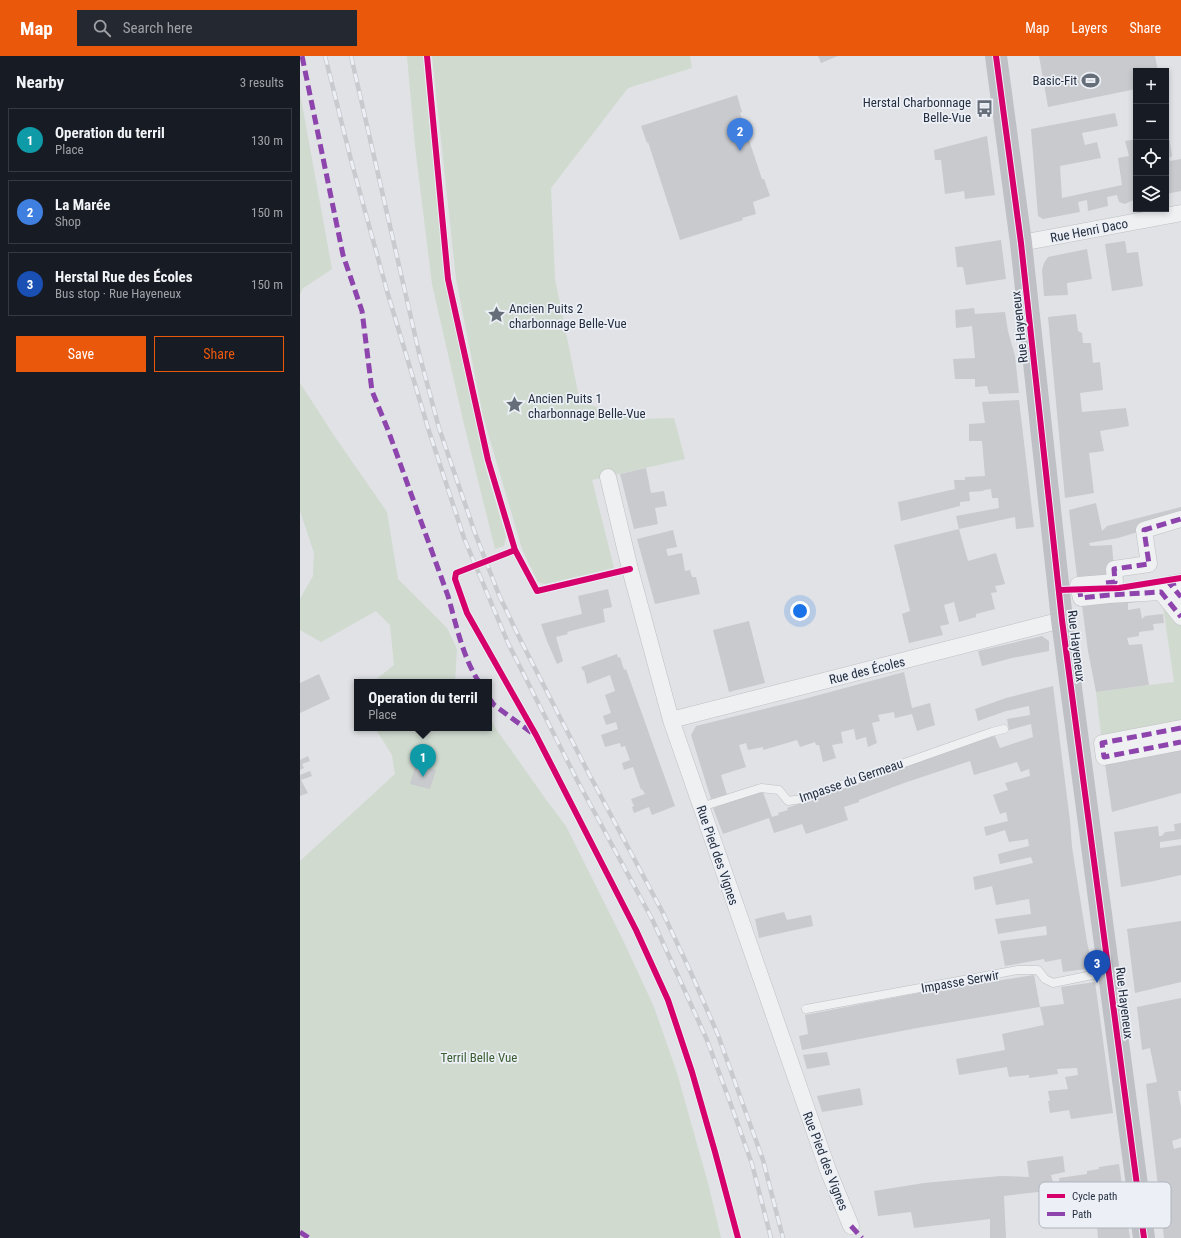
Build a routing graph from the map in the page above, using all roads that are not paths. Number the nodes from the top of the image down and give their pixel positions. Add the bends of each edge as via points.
1 (996, 56) edge
2 (1181, 213) edge
3 (1021, 243) junction
4 (608, 477) dead end
5 (1181, 519) edge
6 (1181, 582) edge
7 (1181, 597) edge
8 (1181, 617) edge
9 (1062, 620) junction
10 (671, 720) junction
11 (1181, 728) edge
12 (1004, 729) dead end
13 (1181, 742) edge
14 (701, 807) junction
15 (1110, 971) junction
16 (806, 1009) dead end
17 (1137, 1182) edge
18 (851, 1226) dead end
19 (1143, 1228) edge
20 (1144, 1238) edge

1 - 3 street, Rue Hayeneux
2 - 3 street, Rue Henri Daco
3 - 9 street, Rue Hayeneux
4 - 10 street, Rue Pied des Vignes
5 - 8 street via 1144,530 1149,564 1114,569 1115,582 1078,585 1081,598 1161,592
6 - 7 street via 1170,584
9 - 10 street, Rue des Écoles
9 - 15 street, Rue Hayeneux
10 - 14 street, Rue Pied des Vignes
11 - 13 street via 1102,743 1104,757
12 - 14 lane, Impasse du Germeau via 802,799 788,800 779,790 761,788
14 - 18 street, Rue Pied des Vignes via 826,1164
15 - 16 lane, Impasse Serwir via 1053,982 1045,979 1038,970 1018,970
15 - 17 street, Rue Hayeneux
19 - 20 street, Rue Hayeneux

